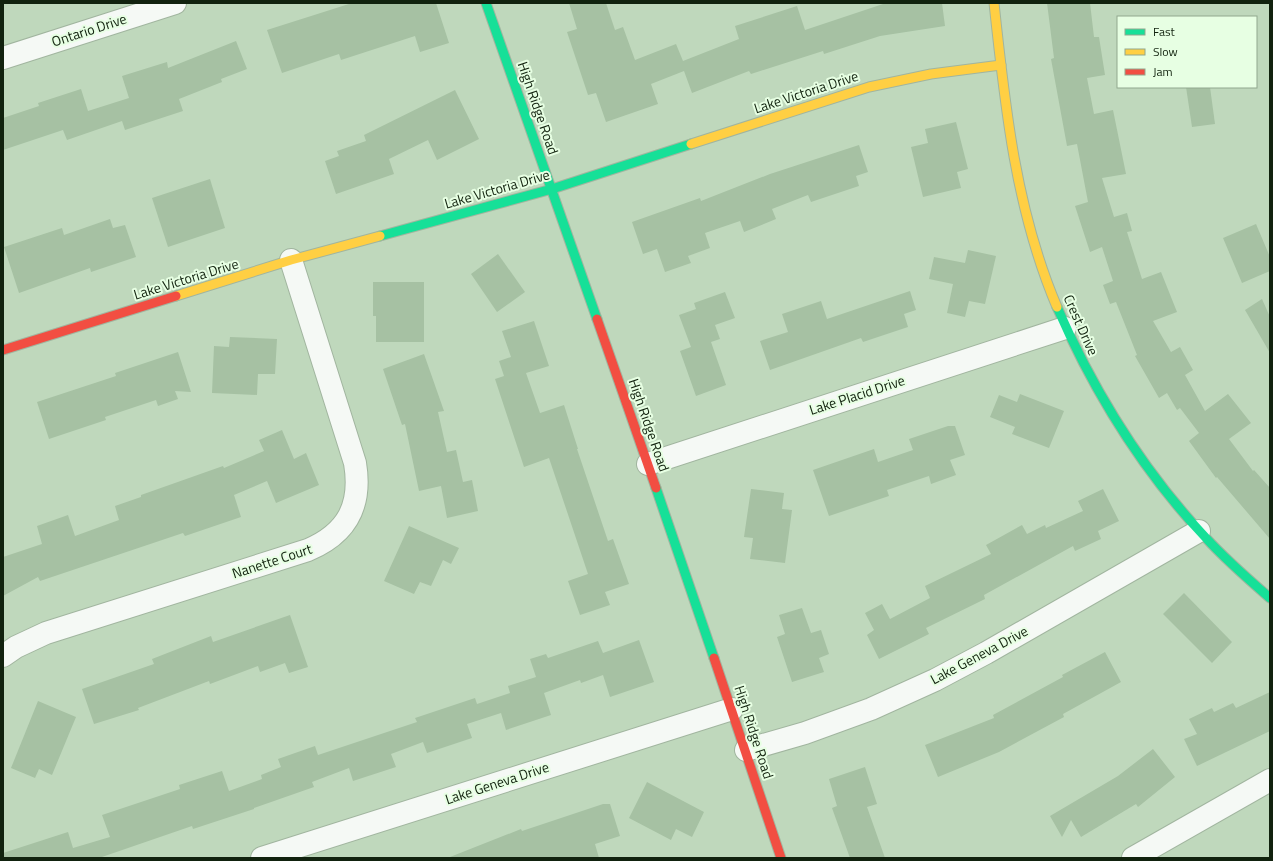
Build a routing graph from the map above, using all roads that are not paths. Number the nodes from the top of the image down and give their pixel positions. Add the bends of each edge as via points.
1 (175, 3) edge
2 (486, 3) edge
3 (994, 3) edge
4 (3, 58) edge
5 (1001, 65) junction
6 (552, 189) junction
7 (291, 260) junction
8 (1066, 328) junction
9 (3, 350) edge
10 (648, 464) junction
11 (1199, 531) junction
12 (1270, 598) edge
13 (3, 656) edge
14 (732, 709) junction
15 (746, 750) junction
16 (1270, 780) edge
17 (262, 858) edge
18 (781, 858) edge
19 (1133, 858) edge

1 - 4 street, Ontario Drive
2 - 6 street, High Ridge Road
3 - 5 street, Crest Drive
5 - 6 street, Lake Victoria Drive via 931,74 869,87
5 - 8 street, Crest Drive via 1011,145 1024,206 1041,265
6 - 7 street, Lake Victoria Drive
6 - 10 street, High Ridge Road
7 - 9 street, Lake Victoria Drive
7 - 13 street, Nanette Court via 354,463 357,479 356,496 347,520 323,543 308,550 46,633
8 - 10 street, Lake Placid Drive
8 - 11 street, Crest Drive via 1094,385 1126,438
10 - 14 street, High Ridge Road
11 - 12 street, Crest Drive
11 - 15 street, Lake Geneva Drive via 935,680 871,709 805,733
14 - 15 street, High Ridge Road
14 - 17 street, Lake Geneva Drive
15 - 18 street, High Ridge Road
16 - 19 street

